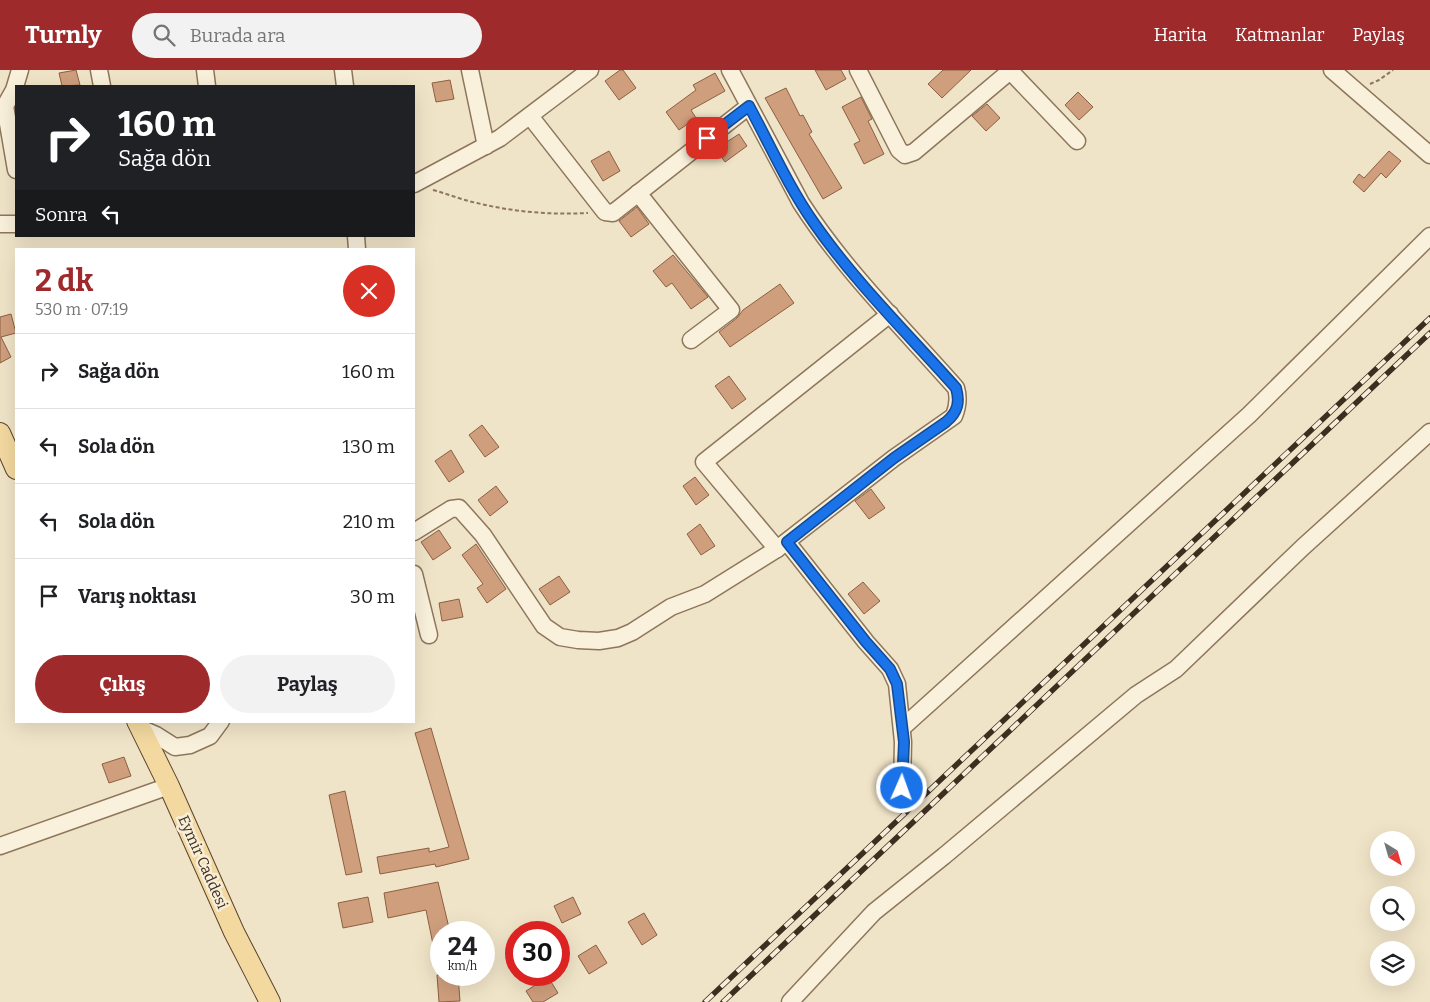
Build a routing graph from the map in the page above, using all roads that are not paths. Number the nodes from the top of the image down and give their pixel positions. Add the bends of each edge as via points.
1 (20, 70) edge
2 (99, 70) edge
3 (205, 70) edge
4 (343, 70) edge
5 (470, 70) edge
6 (590, 70) edge
7 (730, 70) edge
8 (858, 70) edge
9 (1332, 70) edge
10 (16, 85) edge
11 (102, 85) edge
12 (208, 85) edge
13 (345, 85) edge
14 (15, 87) edge
15 (749, 106) junction
16 (530, 116) junction
17 (1077, 141) dead end
18 (486, 146) junction
19 (1430, 155) edge
20 (15, 164) edge
21 (416, 183) edge
22 (638, 193) junction
23 (0, 224) edge
24 (15, 224) edge
25 (1430, 236) edge
26 (890, 314) junction
27 (691, 340) dead end
28 (1430, 432) edge
29 (0, 433) edge
30 (15, 465) edge
31 (415, 531) edge
32 (782, 545) junction
33 (415, 578) edge
34 (429, 635) dead end
35 (220, 723) edge
36 (138, 725) edge
37 (902, 728) junction
38 (169, 786) junction
39 (902, 788) dead end
40 (0, 846) edge
41 (270, 1002) edge
42 (790, 1002) edge

1 - 10 street
2 - 11 street
3 - 12 street
4 - 13 street
5 - 18 street
6 - 16 street
7 - 15 street
8 - 17 street via 899,150 905,155 914,152 1009,72
9 - 19 street
14 - 20 street via 5,106
15 - 22 street
15 - 26 street via 813,223
16 - 18 street
16 - 22 street via 605,212 613,213
18 - 21 street
22 - 27 street via 731,310
23 - 24 street
25 - 37 street via 1249,415
26 - 32 street via 956,388 958,406 954,416
26 - 32 street via 704,462
28 - 42 street via 1302,547 1176,669 1136,695 874,912
29 - 30 main road
31 - 32 street via 451,509 459,508 483,535 544,626 560,636 600,641 632,632 671,607 705,594
32 - 37 street via 890,669 897,684
33 - 34 street
35 - 36 street via 210,736 175,746
36 - 38 main road, Eymir Caddesi
37 - 39 street
38 - 40 street
38 - 41 main road, Eymir Caddesi via 234,932

